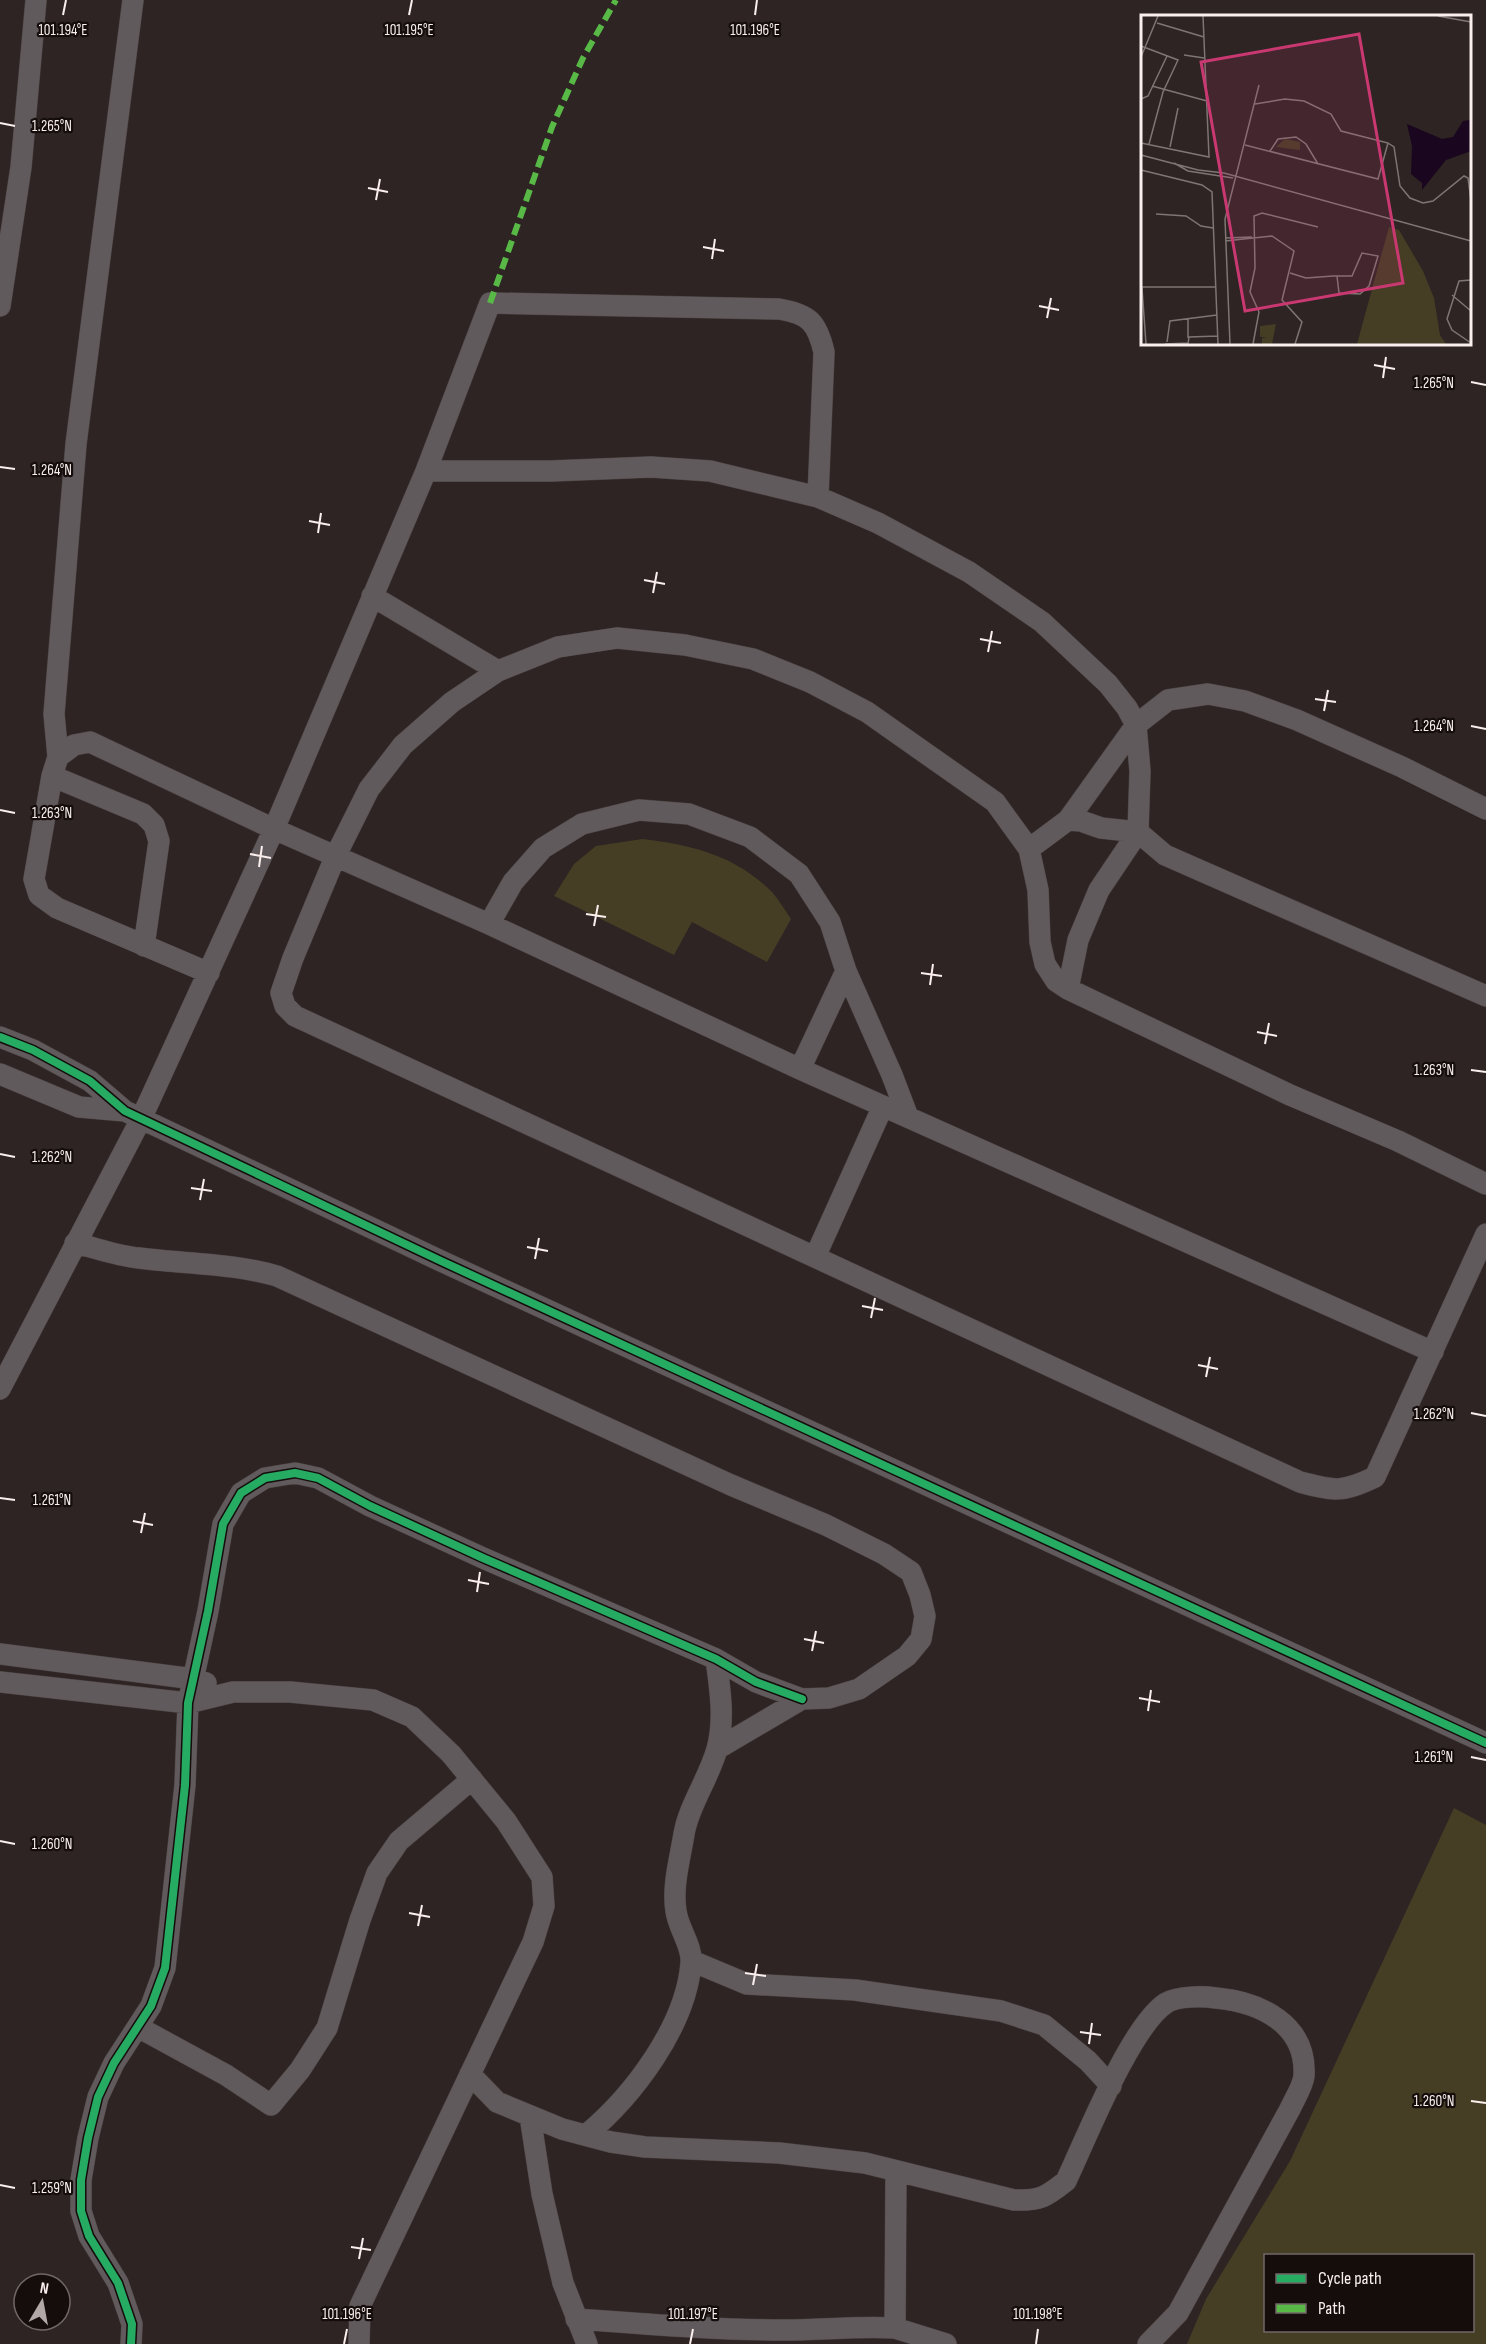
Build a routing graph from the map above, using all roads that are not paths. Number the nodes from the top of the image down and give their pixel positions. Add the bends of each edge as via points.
1 (36, 0) edge
2 (133, 0) edge
3 (0, 306) edge
4 (426, 471) junction
5 (818, 497) junction
6 (372, 596) junction
7 (498, 671) junction
8 (1136, 725) junction
9 (55, 766) junction
10 (1486, 809) edge
11 (1068, 820) junction
12 (274, 829) junction
13 (1138, 832) junction
14 (1029, 849) junction
15 (336, 855) junction
16 (489, 924) junction
17 (144, 946) junction
18 (846, 971) junction
19 (208, 973) junction
20 (1068, 989) junction
21 (1484, 992) edge
22 (0, 1037) edge
23 (800, 1069) junction
24 (0, 1074) edge
25 (883, 1106) junction
26 (133, 1115) junction
27 (908, 1117) junction
28 (1486, 1184) edge
29 (1486, 1234) edge
30 (75, 1243) junction
31 (815, 1257) junction
32 (1433, 1352) junction
33 (0, 1389) edge
34 (0, 1654) edge
35 (716, 1659) junction
36 (194, 1678) junction
37 (0, 1682) edge
38 (233, 1692) junction
39 (802, 1699) junction
40 (188, 1703) junction
41 (1486, 1743) edge
42 (717, 1749) junction
43 (472, 1779) junction
44 (692, 1961) junction
45 (138, 2027) junction
46 (470, 2074) junction
47 (1111, 2086) junction
48 (530, 2116) junction
49 (586, 2135) junction
50 (896, 2171) junction
51 (576, 2319) junction
52 (895, 2328) junction
53 (131, 2344) edge
54 (359, 2344) edge
55 (587, 2344) edge
56 (946, 2344) edge
57 (1148, 2344) edge

1 - 3 street via 21,167
2 - 9 street via 76,444 54,714
4 - 5 street via 651,467 710,471
4 - 5 street via 490,303 779,309 798,312 812,321 824,352
4 - 6 street
5 - 8 street via 878,523 969,572 1042,622 1108,684
6 - 7 street
6 - 12 street
7 - 14 street via 558,647 617,638 685,645 753,659 810,682 867,712 914,744 995,802
7 - 15 street via 452,702 403,745 369,789
8 - 10 street via 1168,700 1209,694 1245,701 1402,767
8 - 11 street
8 - 13 street via 1140,771
9 - 12 street via 74,745 90,742
9 - 17 street via 143,814 154,825 159,841
9 - 17 street via 34,879 39,895 57,908
11 - 13 street
11 - 14 street
12 - 15 street
12 - 19 street
13 - 20 street via 1099,890 1078,940
13 - 21 street via 1165,855
14 - 20 street via 1038,890 1045,964 1056,981
15 - 16 street
15 - 31 street via 281,993 285,1006 295,1016
16 - 18 street via 513,882 543,848 582,824 639,810 689,814 750,837 799,874 830,922
16 - 23 street
17 - 19 street
18 - 23 street
18 - 27 street
19 - 26 street
20 - 28 street
22 - 26 street via 90,1080
23 - 25 street
24 - 26 street via 79,1107
25 - 27 street
25 - 31 street
26 - 30 street
26 - 41 street
27 - 32 street
29 - 32 street
30 - 33 street
30 - 39 street via 137,1258 258,1270 277,1276 826,1525 911,1572 925,1616 921,1639 907,1656 859,1689 829,1698
31 - 32 street via 1300,1482 1329,1490 1351,1488 1375,1476
34 - 36 street
35 - 36 street via 483,1558 318,1478 295,1473 266,1478 241,1493 223,1524
35 - 39 street via 756,1682
35 - 42 street via 722,1705
36 - 38 street
36 - 40 street
37 - 40 street
38 - 40 street
38 - 43 street via 290,1692 373,1700 412,1717
39 - 42 street
40 - 45 street via 185,1785 165,1968 151,2006
42 - 44 street via 685,1827 676,1881 676,1912
43 - 45 street via 399,1841 377,1874 327,2028 300,2070 271,2104
43 - 46 street via 506,1821 542,1877 544,1906 533,1942
44 - 47 street via 747,1984 855,1990 1001,2011 1044,2025 1088,2061
44 - 49 street via 665,2043 621,2101
45 - 53 street via 98,2097 81,2180 81,2211 89,2236 118,2283 132,2324
46 - 48 street via 497,2102
46 - 54 street via 360,2306
47 - 50 street via 1066,2181 1034,2201
47 - 57 street via 1139,2034 1167,2003 1198,1996 1238,2000 1264,2009 1292,2033 1302,2052 1304,2078 1290,2109 1178,2313
48 - 49 street
48 - 51 street via 542,2194 563,2283
49 - 50 street via 645,2147 779,2153 865,2163
50 - 52 street
51 - 52 street via 785,2330
51 - 55 street
52 - 56 street

